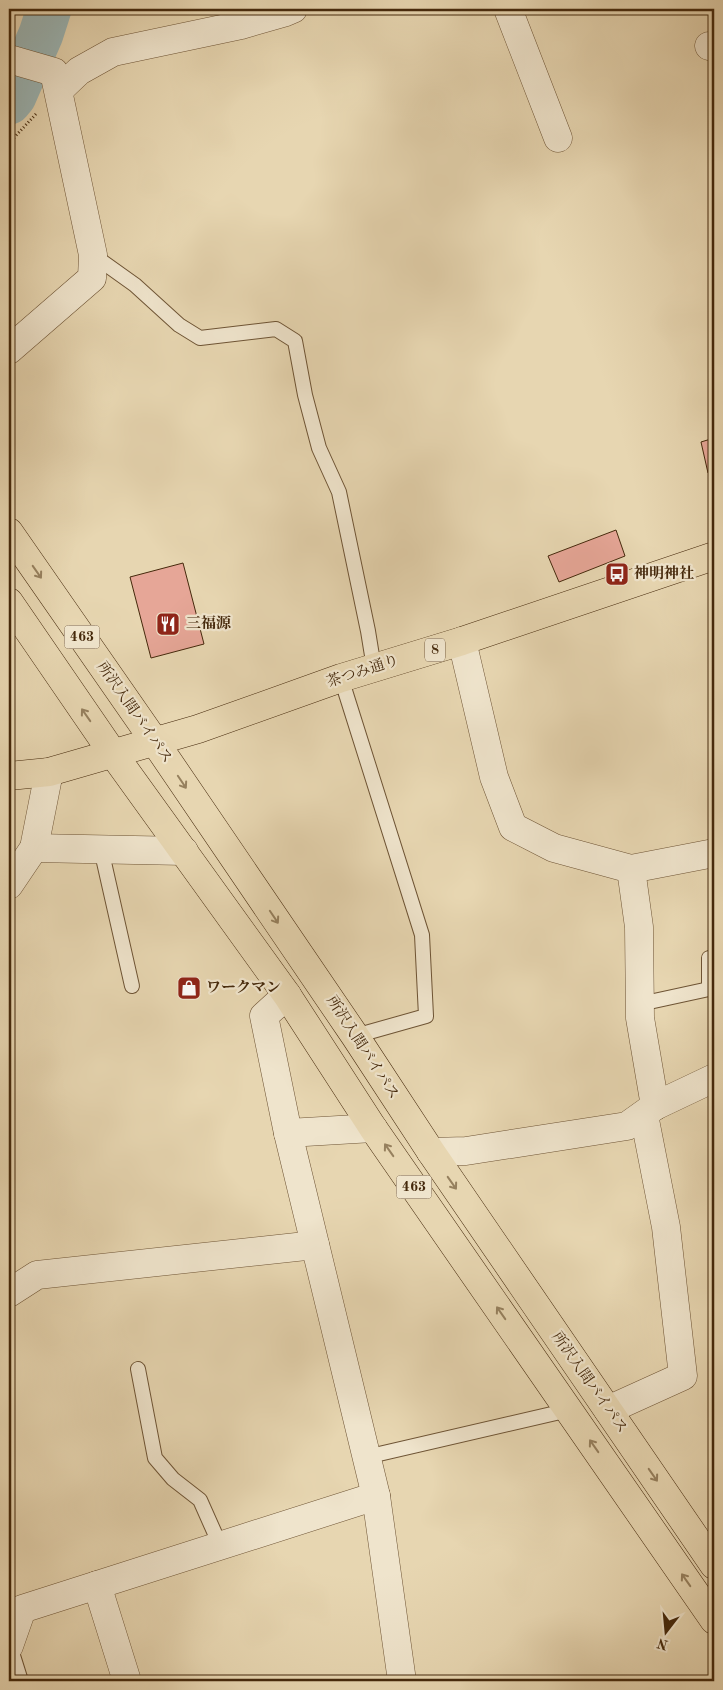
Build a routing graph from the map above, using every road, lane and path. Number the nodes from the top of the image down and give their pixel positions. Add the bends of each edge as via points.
1 (293, 9) edge
2 (508, 9) edge
3 (14, 60) edge
4 (57, 81) junction
5 (558, 138) dead end
6 (9, 143) edge
7 (93, 255) junction
8 (9, 350) edge
9 (9, 532) edge
10 (714, 556) edge
11 (9, 602) edge
12 (462, 641) junction
13 (374, 668) junction
14 (341, 678) junction
15 (155, 742) junction
16 (114, 755) junction
17 (49, 772) junction
18 (9, 776) edge
19 (34, 848) junction
20 (101, 849) junction
21 (184, 851) junction
22 (714, 853) edge
23 (631, 869) junction
24 (9, 884) edge
25 (714, 958) edge
26 (132, 986) dead end
27 (287, 995) junction
28 (640, 1004) junction
29 (355, 1036) junction
30 (714, 1078) edge
31 (650, 1111) junction
32 (373, 1128) junction
33 (288, 1133) junction
34 (430, 1152) junction
35 (315, 1245) junction
36 (9, 1293) edge
37 (138, 1369) dead end
38 (569, 1410) junction
39 (608, 1410) junction
40 (366, 1457) junction
41 (376, 1496) junction
42 (220, 1546) junction
43 (714, 1565) edge
44 (97, 1585) junction
45 (714, 1620) edge
46 (9, 1646) edge
47 (21, 1681) edge
48 (127, 1681) edge
49 (402, 1681) edge

1 - 4 street via 241,25 113,52
2 - 5 street
3 - 4 street
4 - 6 path
4 - 7 street
7 - 8 street via 92,278
7 - 13 lane via 135,285 179,325 200,338 276,329 295,341 319,448 339,492
9 -> 15 main road, 所沢入間バイパス / 463
10 - 12 main road, 茶つみ通り / 8
16 -> 11 main road, 463
12 - 13 main road, 茶つみ通り / 8
12 - 23 street via 494,777 513,827 554,848
13 - 14 main road, 茶つみ通り / 8
14 - 15 main road, 茶つみ通り / 8
14 - 29 lane via 422,936 426,1016
15 - 16 main road, 茶つみ通り / 8
15 -> 29 main road, 所沢入間バイパス / 463
16 - 17 main road, 茶つみ通り / 8
16 - 21 main road, 463
17 - 18 main road, 茶つみ通り / 8
17 - 19 street
19 - 20 street
19 - 24 street
20 - 21 street
20 - 26 lane
21 - 27 main road, 463
22 - 23 street
23 - 28 street via 640,927
25 - 28 lane via 710,958 709,988
27 - 32 main road, 463
27 - 33 street via 264,1016
28 - 31 street
29 - 34 main road, 所沢入間バイパス / 463
30 - 31 street
31 - 34 street via 627,1126 466,1151
31 - 39 street via 683,1376
32 - 33 street
38 -> 32 main road, 463
33 - 35 street
34 -> 39 main road, 所沢入間バイパス / 463
35 - 36 street via 37,1275
35 - 40 street
37 - 42 lane via 154,1458 173,1480 200,1500
38 - 40 lane
45 -> 38 main road, 463
39 -> 43 main road, 所沢入間バイパス / 463
40 - 41 street
41 - 42 street
41 - 49 street
42 - 44 street
44 - 46 street via 22,1609
44 - 48 street
46 - 47 lane

